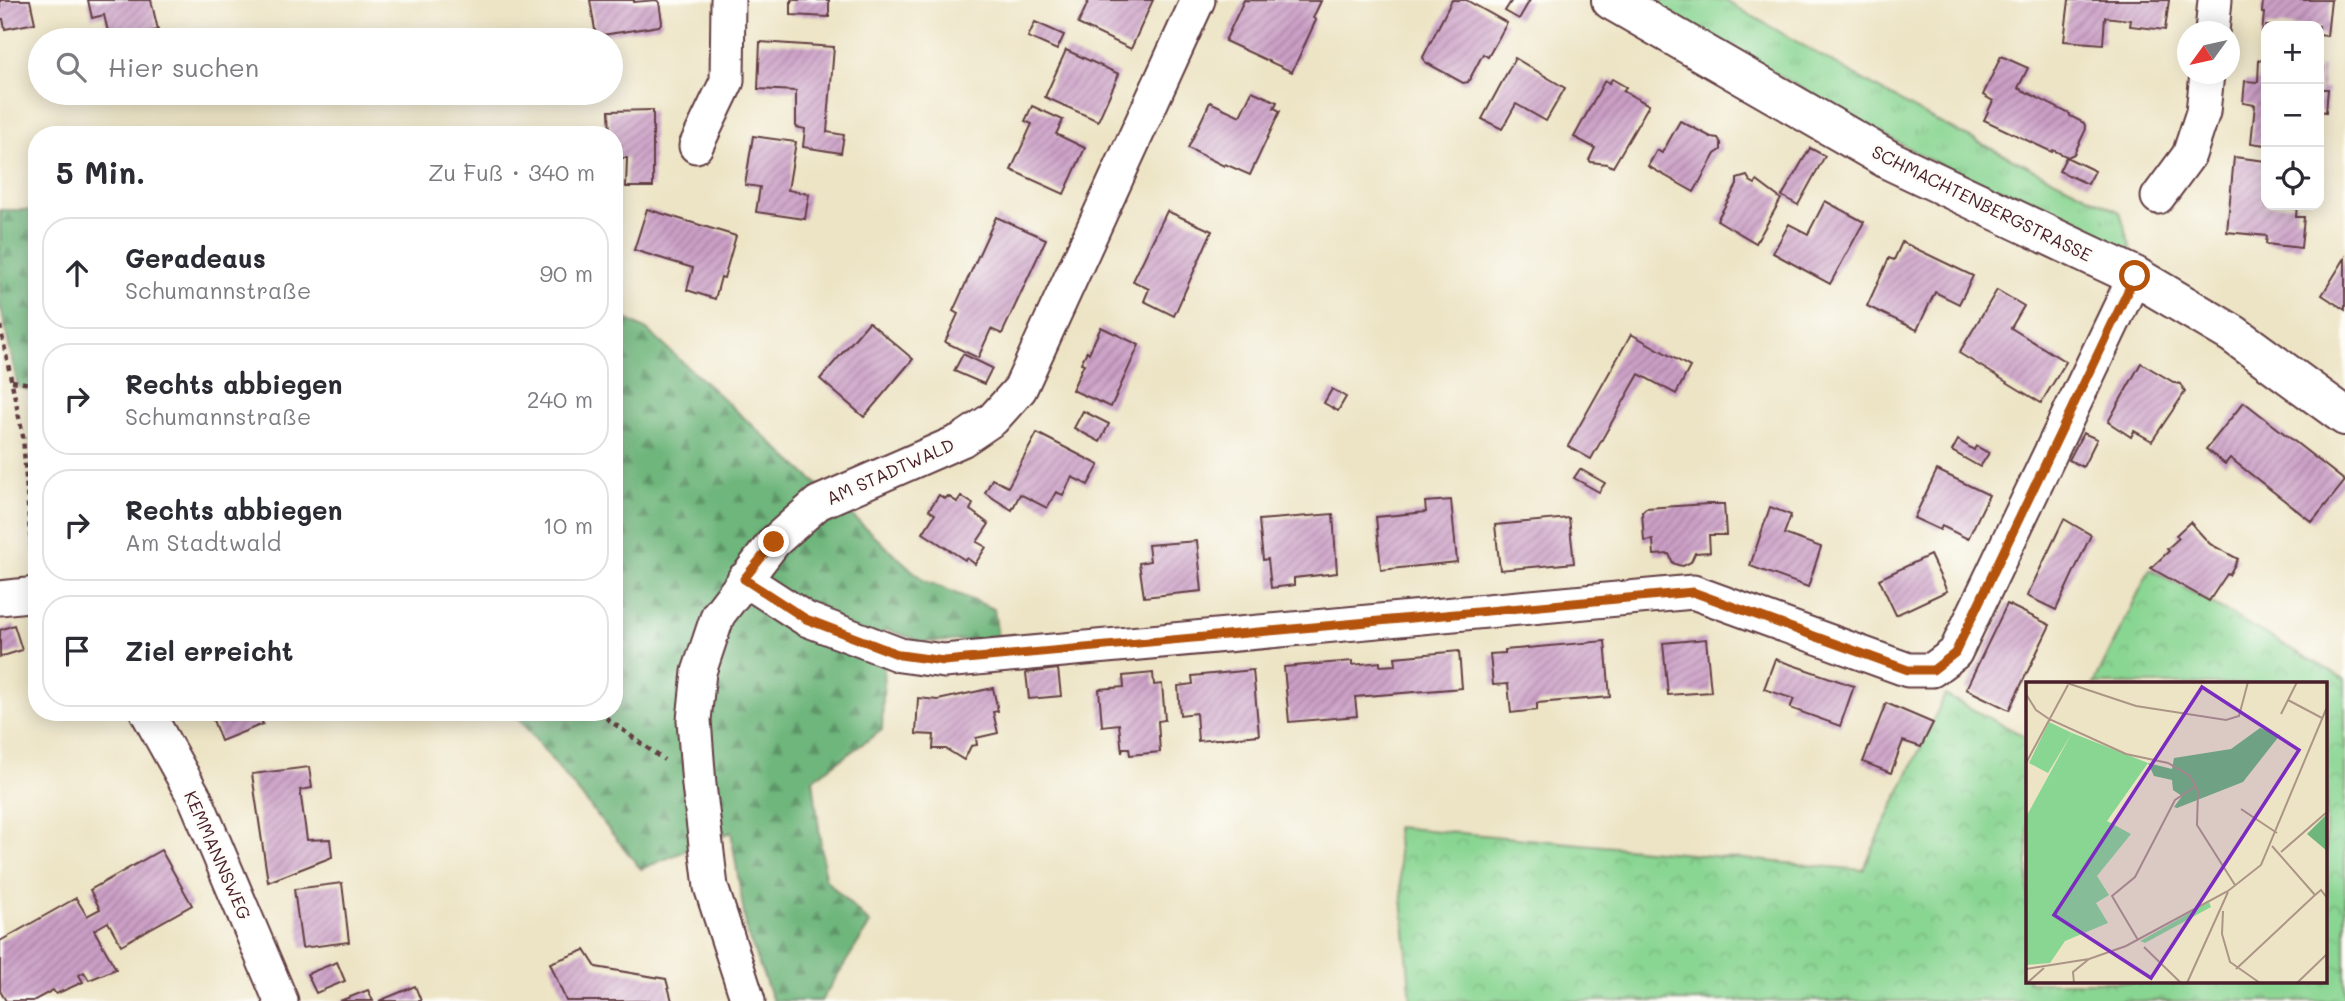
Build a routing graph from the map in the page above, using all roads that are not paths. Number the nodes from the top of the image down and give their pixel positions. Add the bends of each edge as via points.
1 (728, 0) edge
2 (1198, 0) edge
3 (1611, 0) edge
4 (2216, 0) edge
5 (2213, 21) edge
6 (2206, 84) edge
7 (696, 146) dead end
8 (2158, 197) dead end
9 (2135, 276) junction
10 (2345, 416) edge
11 (744, 579) junction
12 (28, 595) edge
13 (0, 598) edge
14 (152, 721) edge
15 (281, 1001) edge
16 (748, 1001) edge

1 - 7 street via 727,81
2 - 11 street, AM STADTWALD via 1020,389 993,419 962,440 818,503 774,542
3 - 9 street, SCHMACHTENBERGSTRASSE via 1889,160
4 - 5 street
6 - 8 street via 2203,112 2189,155
9 - 10 street, SCHMACHTENBERGSTRASSE via 2233,334
9 - 11 street via 1955,653 1933,670 1908,670 1693,592 944,661 900,655 806,619
11 - 16 street, AM STADTWALD via 718,615 699,671 694,720 711,887
12 - 13 street
14 - 15 street, KEMMANNSWEG via 196,800

